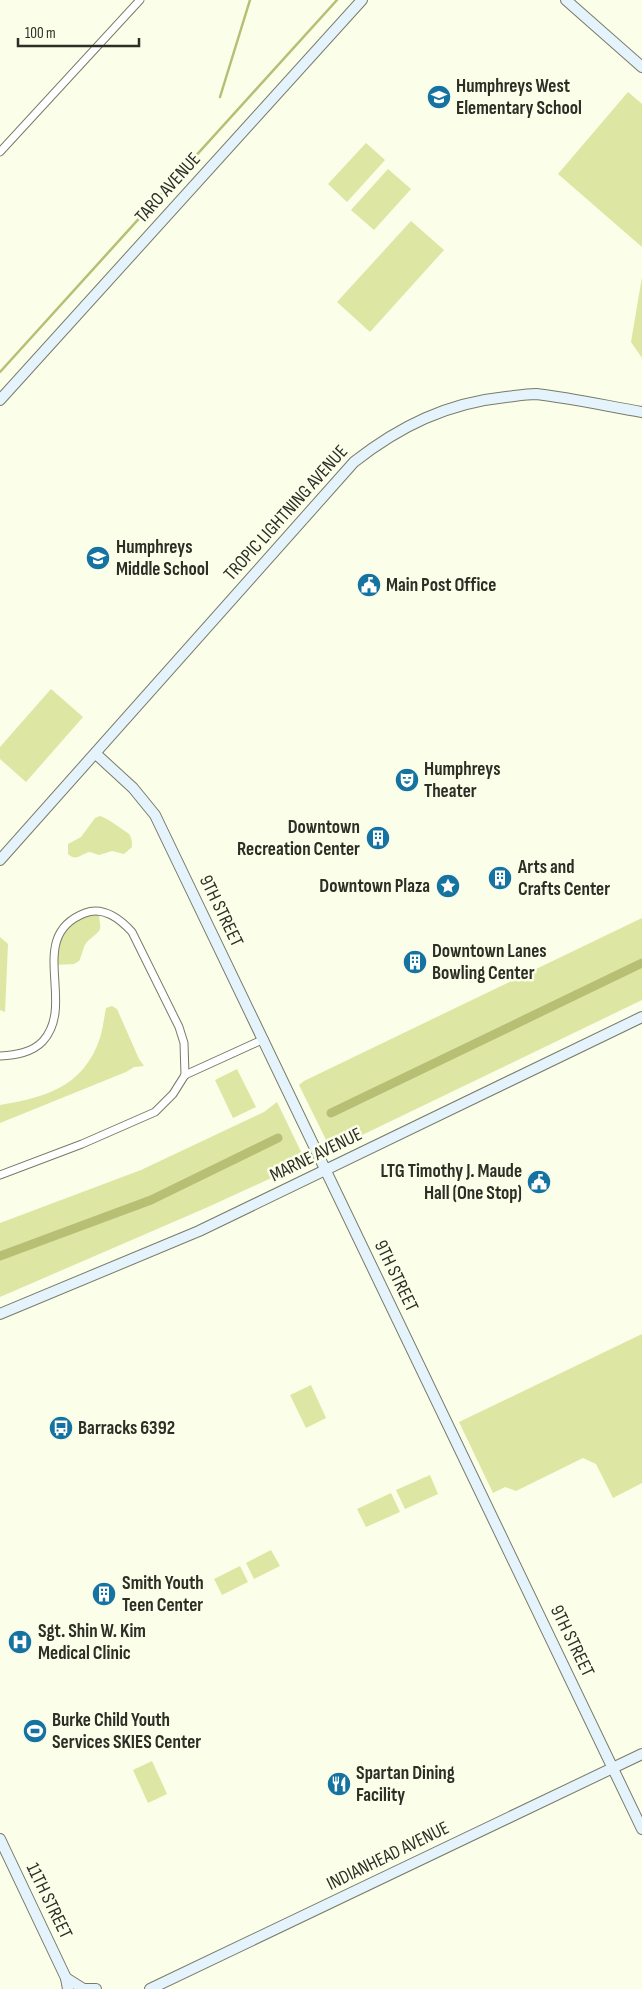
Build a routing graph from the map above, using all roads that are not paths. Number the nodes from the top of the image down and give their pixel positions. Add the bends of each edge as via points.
1 (140, 0) edge
2 (362, 0) edge
3 (566, 0) edge
4 (642, 67) edge
5 (0, 152) edge
6 (0, 400) edge
7 (642, 412) edge
8 (96, 754) junction
9 (0, 860) edge
10 (642, 1017) edge
11 (264, 1040) junction
12 (0, 1056) edge
13 (185, 1075) junction
14 (325, 1169) junction
15 (0, 1175) edge
16 (0, 1314) edge
17 (642, 1754) edge
18 (613, 1768) junction
19 (642, 1828) edge
20 (0, 1839) edge
21 (66, 1978) junction
22 (68, 1989) edge
23 (81, 1989) edge
24 (96, 1989) edge
25 (150, 1989) edge

1 - 5 street
2 - 6 street, TARO AVENUE
3 - 4 street
7 - 8 street, TROPIC LIGHTNING AVENUE via 534,394 464,403 429,415 383,439 354,462 320,499
8 - 9 street, TROPIC LIGHTNING AVENUE
8 - 11 street, 9TH STREET via 133,788 155,814
10 - 14 street, MARNE AVENUE
11 - 13 street
11 - 14 street, 9TH STREET
12 - 13 street via 24,1052 43,1042 55,1014 57,938 68,922 88,912 98,911 121,920 132,932 179,1027 184,1043
13 - 15 street via 173,1094 155,1112
14 - 16 street, MARNE AVENUE via 199,1231
14 - 18 street, 9TH STREET
17 - 18 street, INDIANHEAD AVENUE
18 - 19 street, 9TH STREET
18 - 25 street, INDIANHEAD AVENUE
20 - 21 street, 11TH STREET
21 - 22 street, 11TH STREET
21 - 23 street
23 - 24 street

